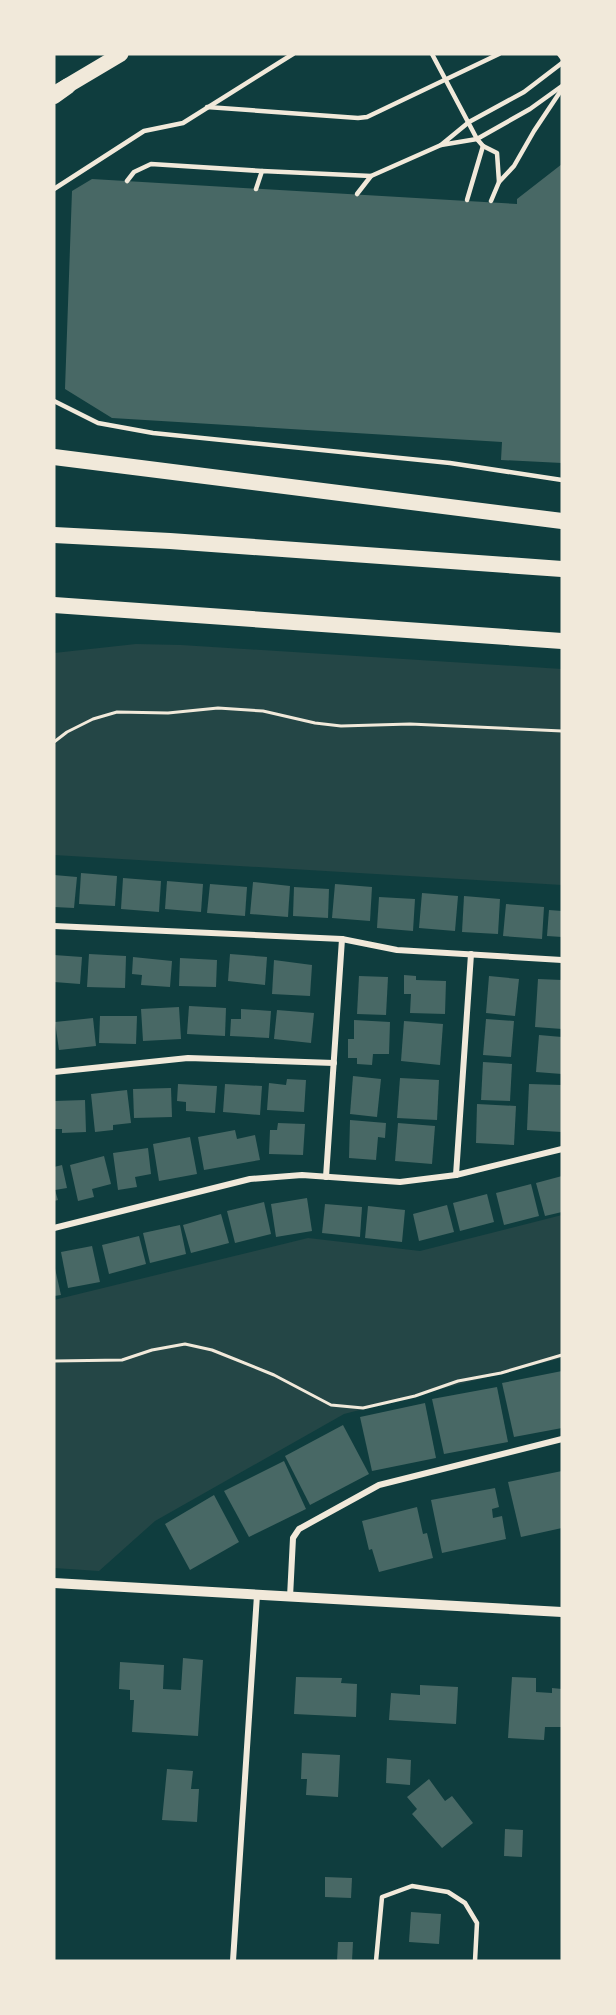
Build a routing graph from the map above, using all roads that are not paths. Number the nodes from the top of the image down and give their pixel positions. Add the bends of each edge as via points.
1 (121, 54) edge
2 (293, 54) edge
3 (432, 54) edge
4 (499, 54) edge
5 (559, 54) edge
6 (562, 58) edge
7 (562, 63) edge
8 (447, 80) junction
9 (562, 87) edge
10 (59, 92) edge
11 (207, 108) junction
12 (469, 122) junction
13 (477, 139) junction
14 (441, 145) junction
15 (483, 146) junction
16 (262, 171) junction
17 (371, 176) junction
18 (127, 181) dead end
19 (499, 182) junction
20 (54, 189) edge
21 (256, 189) dead end
22 (357, 194) dead end
23 (466, 200) dead end
24 (491, 201) dead end
25 (54, 401) edge
26 (54, 457) edge
27 (562, 480) edge
28 (562, 521) edge
29 (54, 535) edge
30 (562, 569) edge
31 (54, 606) edge
32 (562, 640) edge
33 (54, 926) edge
34 (342, 939) junction
35 (471, 954) junction
36 (562, 960) edge
37 (334, 1063) junction
38 (54, 1072) edge
39 (562, 1149) edge
40 (456, 1175) junction
41 (326, 1177) junction
42 (54, 1228) edge
43 (562, 1439) edge
44 (54, 1584) edge
45 (257, 1595) junction
46 (290, 1597) junction
47 (562, 1612) edge
48 (233, 1961) edge
49 (376, 1961) edge
50 (475, 1961) edge

1 - 10 main road
2 - 11 lane
3 - 8 lane
4 - 8 lane
5 - 6 lane
7 - 12 lane via 524,92
8 - 11 lane via 367,117
8 - 12 lane
9 - 13 lane
9 - 19 lane
11 - 20 lane via 183,123 144,131
12 - 13 lane
12 - 14 lane
13 - 14 lane
13 - 15 lane
14 - 17 lane
15 - 19 lane via 497,153
15 - 23 lane
16 - 17 lane
16 - 18 lane via 151,164 134,172
16 - 21 lane
17 - 22 lane
19 - 24 lane
25 - 27 lane via 98,423 153,433 450,463
26 - 28 highway
29 - 30 highway
31 - 32 highway
33 - 34 street
34 - 35 street via 397,950
34 - 37 street
35 - 36 street
35 - 40 street
37 - 38 street via 188,1058
37 - 41 street
39 - 40 street
40 - 41 street via 400,1182
41 - 42 street via 250,1179
43 - 46 street via 380,1485 299,1529 293,1538
44 - 45 street
45 - 46 street
45 - 48 street
46 - 47 street
49 - 50 lane via 382,1897 412,1886 448,1893 465,1904 477,1923

